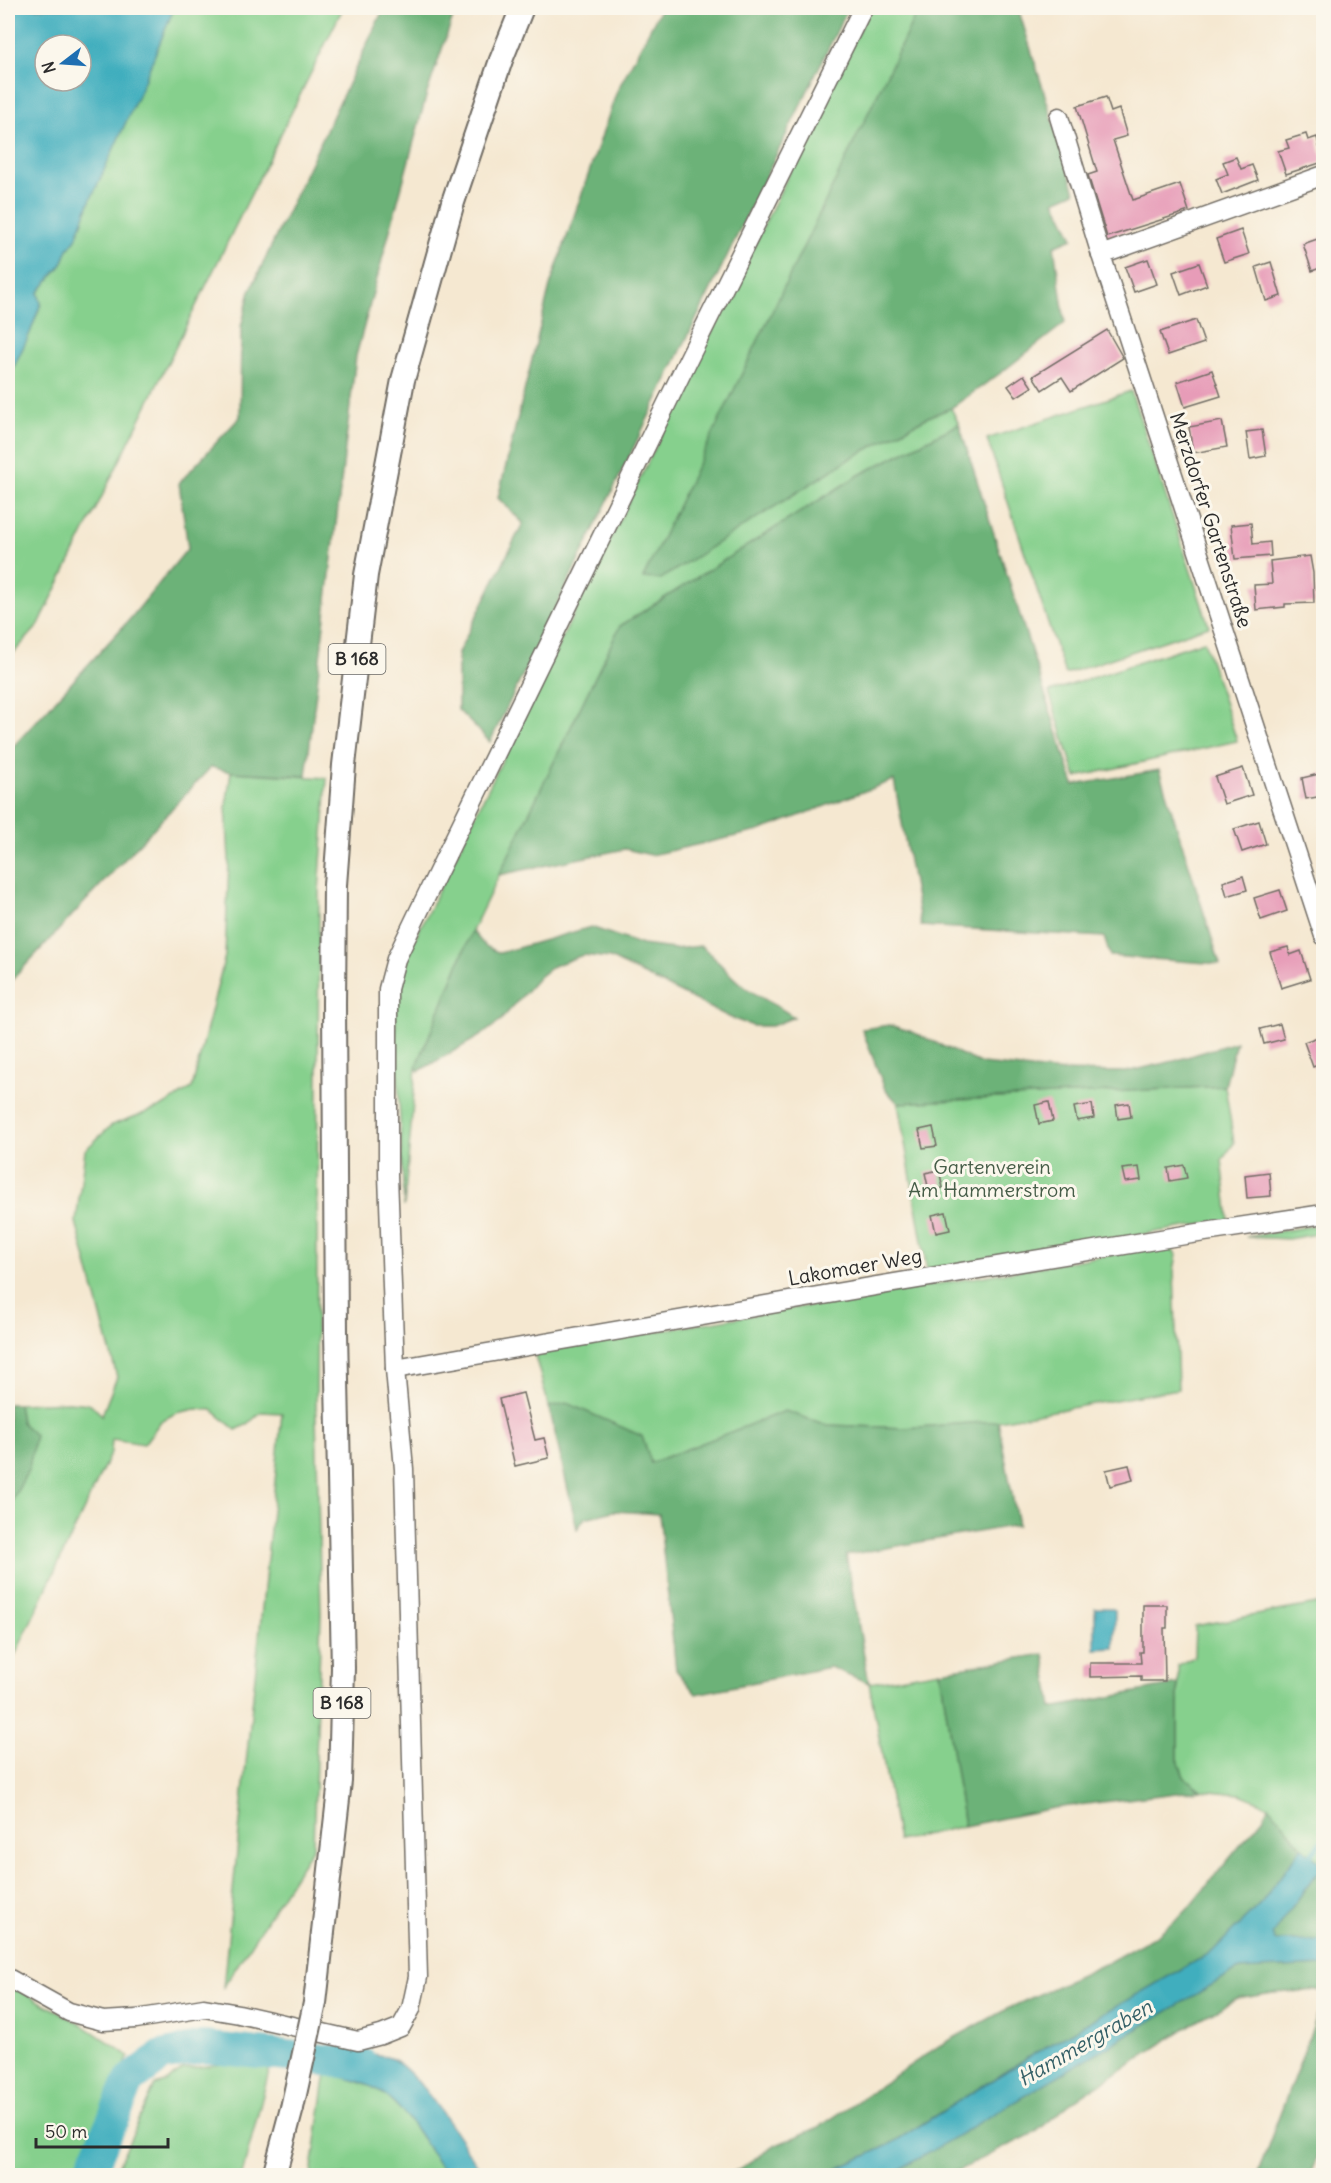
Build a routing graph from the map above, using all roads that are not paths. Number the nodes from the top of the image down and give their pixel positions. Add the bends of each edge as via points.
1 (522, 8) edge
2 (863, 8) edge
3 (1059, 117) dead end
4 (1323, 175) edge
5 (1101, 255) junction
6 (1323, 936) edge
7 (1323, 1214) edge
8 (395, 1369) junction
9 (8, 1978) edge
10 (278, 2169) edge

1 - 10 main road, B 168, bridge via 453,202 403,380 366,575 344,765 334,1004 343,1668 340,1781 315,2003
2 - 8 street via 396,959 388,989 387,1089
3 - 5 street, Merzdorfer Gartenstraße
4 - 5 street
5 - 6 street, Merzdorfer Gartenstraße
7 - 8 street, Lakomaer Weg
8 - 9 street via 404,1469 418,1977 411,2009 401,2027 358,2042 204,2008 103,2021 69,2012

